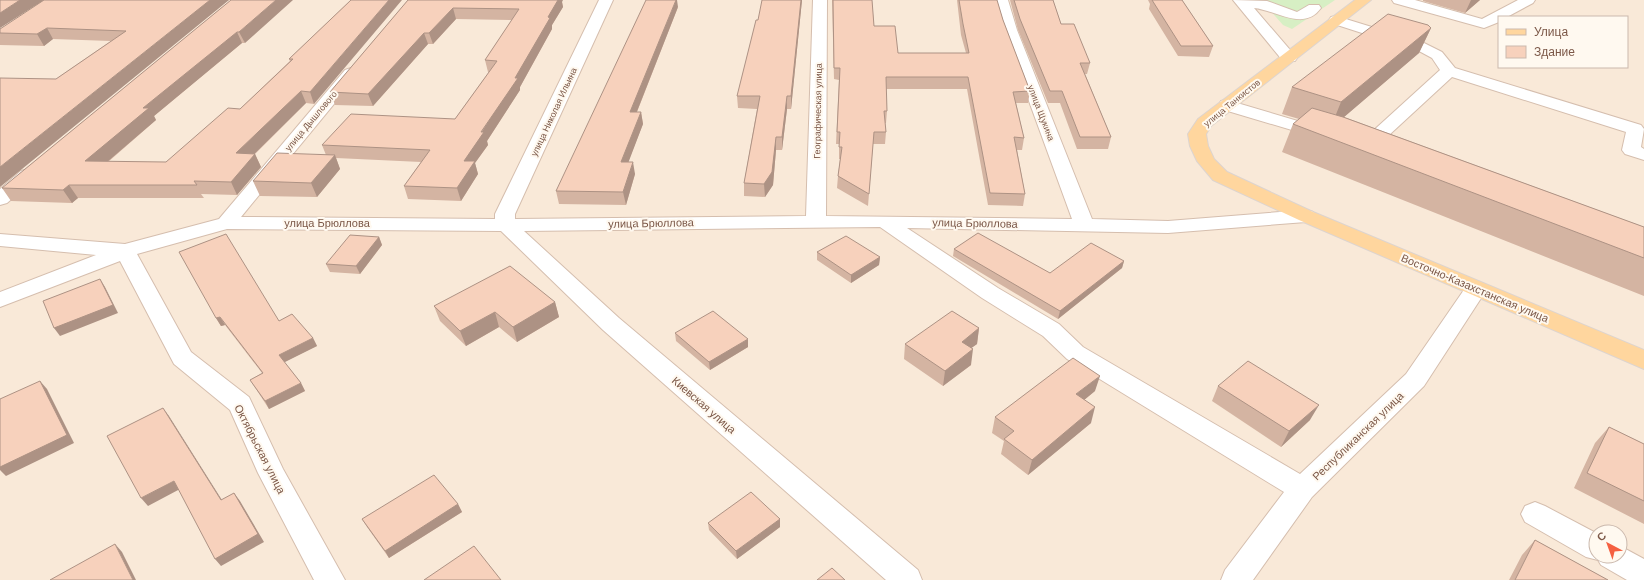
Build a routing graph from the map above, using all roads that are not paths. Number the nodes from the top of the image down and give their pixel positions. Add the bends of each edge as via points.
1 (606, 0) edge
2 (820, 0) edge
3 (1001, 0) edge
4 (1364, 0) edge
5 (1399, 0) edge
6 (1528, 0) edge
7 (1241, 1) edge
8 (1314, 8) dead end
9 (1498, 16) edge
10 (1499, 16) edge
11 (1336, 20) junction
12 (1289, 58) junction
13 (360, 61) edge
14 (1449, 70) junction
15 (1227, 105) junction
16 (1354, 141) junction
17 (1392, 152) edge
18 (1644, 155) edge
19 (42, 164) edge
20 (0, 199) edge
21 (1306, 216) junction
22 (814, 221) junction
23 (884, 221) junction
24 (226, 223) junction
25 (506, 225) junction
26 (1084, 225) junction
27 (0, 240) edge
28 (125, 251) junction
29 (1476, 289) junction
30 (0, 300) edge
31 (1644, 360) edge
32 (1302, 489) junction
33 (1534, 514) dead end
34 (1588, 544) edge
35 (1626, 564) edge
36 (1644, 574) edge
37 (330, 580) edge
38 (907, 580) edge
39 (1236, 580) edge

1 - 25 street, улица Николая Ильина via 505,214
2 - 22 street, Географическая улица
3 - 26 street, улица Щукина
4 - 11 main road, улица Танкистов
5 - 9 street via 1484,24
6 - 10 street
7 - 8 street via 1274,7 1297,16 1304,15
7 - 12 street
11 - 12 main road, улица Танкистов
11 - 14 street via 1418,46 1437,55
12 - 15 main road, улица Танкистов
13 - 24 street, улица Дышлового
14 - 16 street
14 - 18 street via 1635,129 1630,150
15 - 16 street
15 - 21 main road, улица Танкистов via 1204,123 1197,134 1206,161 1220,176
16 - 17 street
19 - 20 street
21 - 26 street, улица Брюллова via 1168,227
21 - 29 main road, Восточно-Казахстанская улица
22 - 23 street, улица Брюллова
22 - 25 street, улица Брюллова
23 - 26 street, улица Брюллова
23 - 32 street via 990,293 1051,330 1075,353
24 - 25 street, улица Брюллова
24 - 28 street, улица Брюллова
25 - 38 street, Киевская улица via 611,324
27 - 28 street, улица Брюллова
28 - 30 street
28 - 37 street, Октябрьская улица via 182,358 240,404 272,473
29 - 31 main road, Восточно-Казахстанская улица
29 - 32 street, Республиканская улица via 1415,380
32 - 39 street, Республиканская улица
33 - 34 street
35 - 36 street

